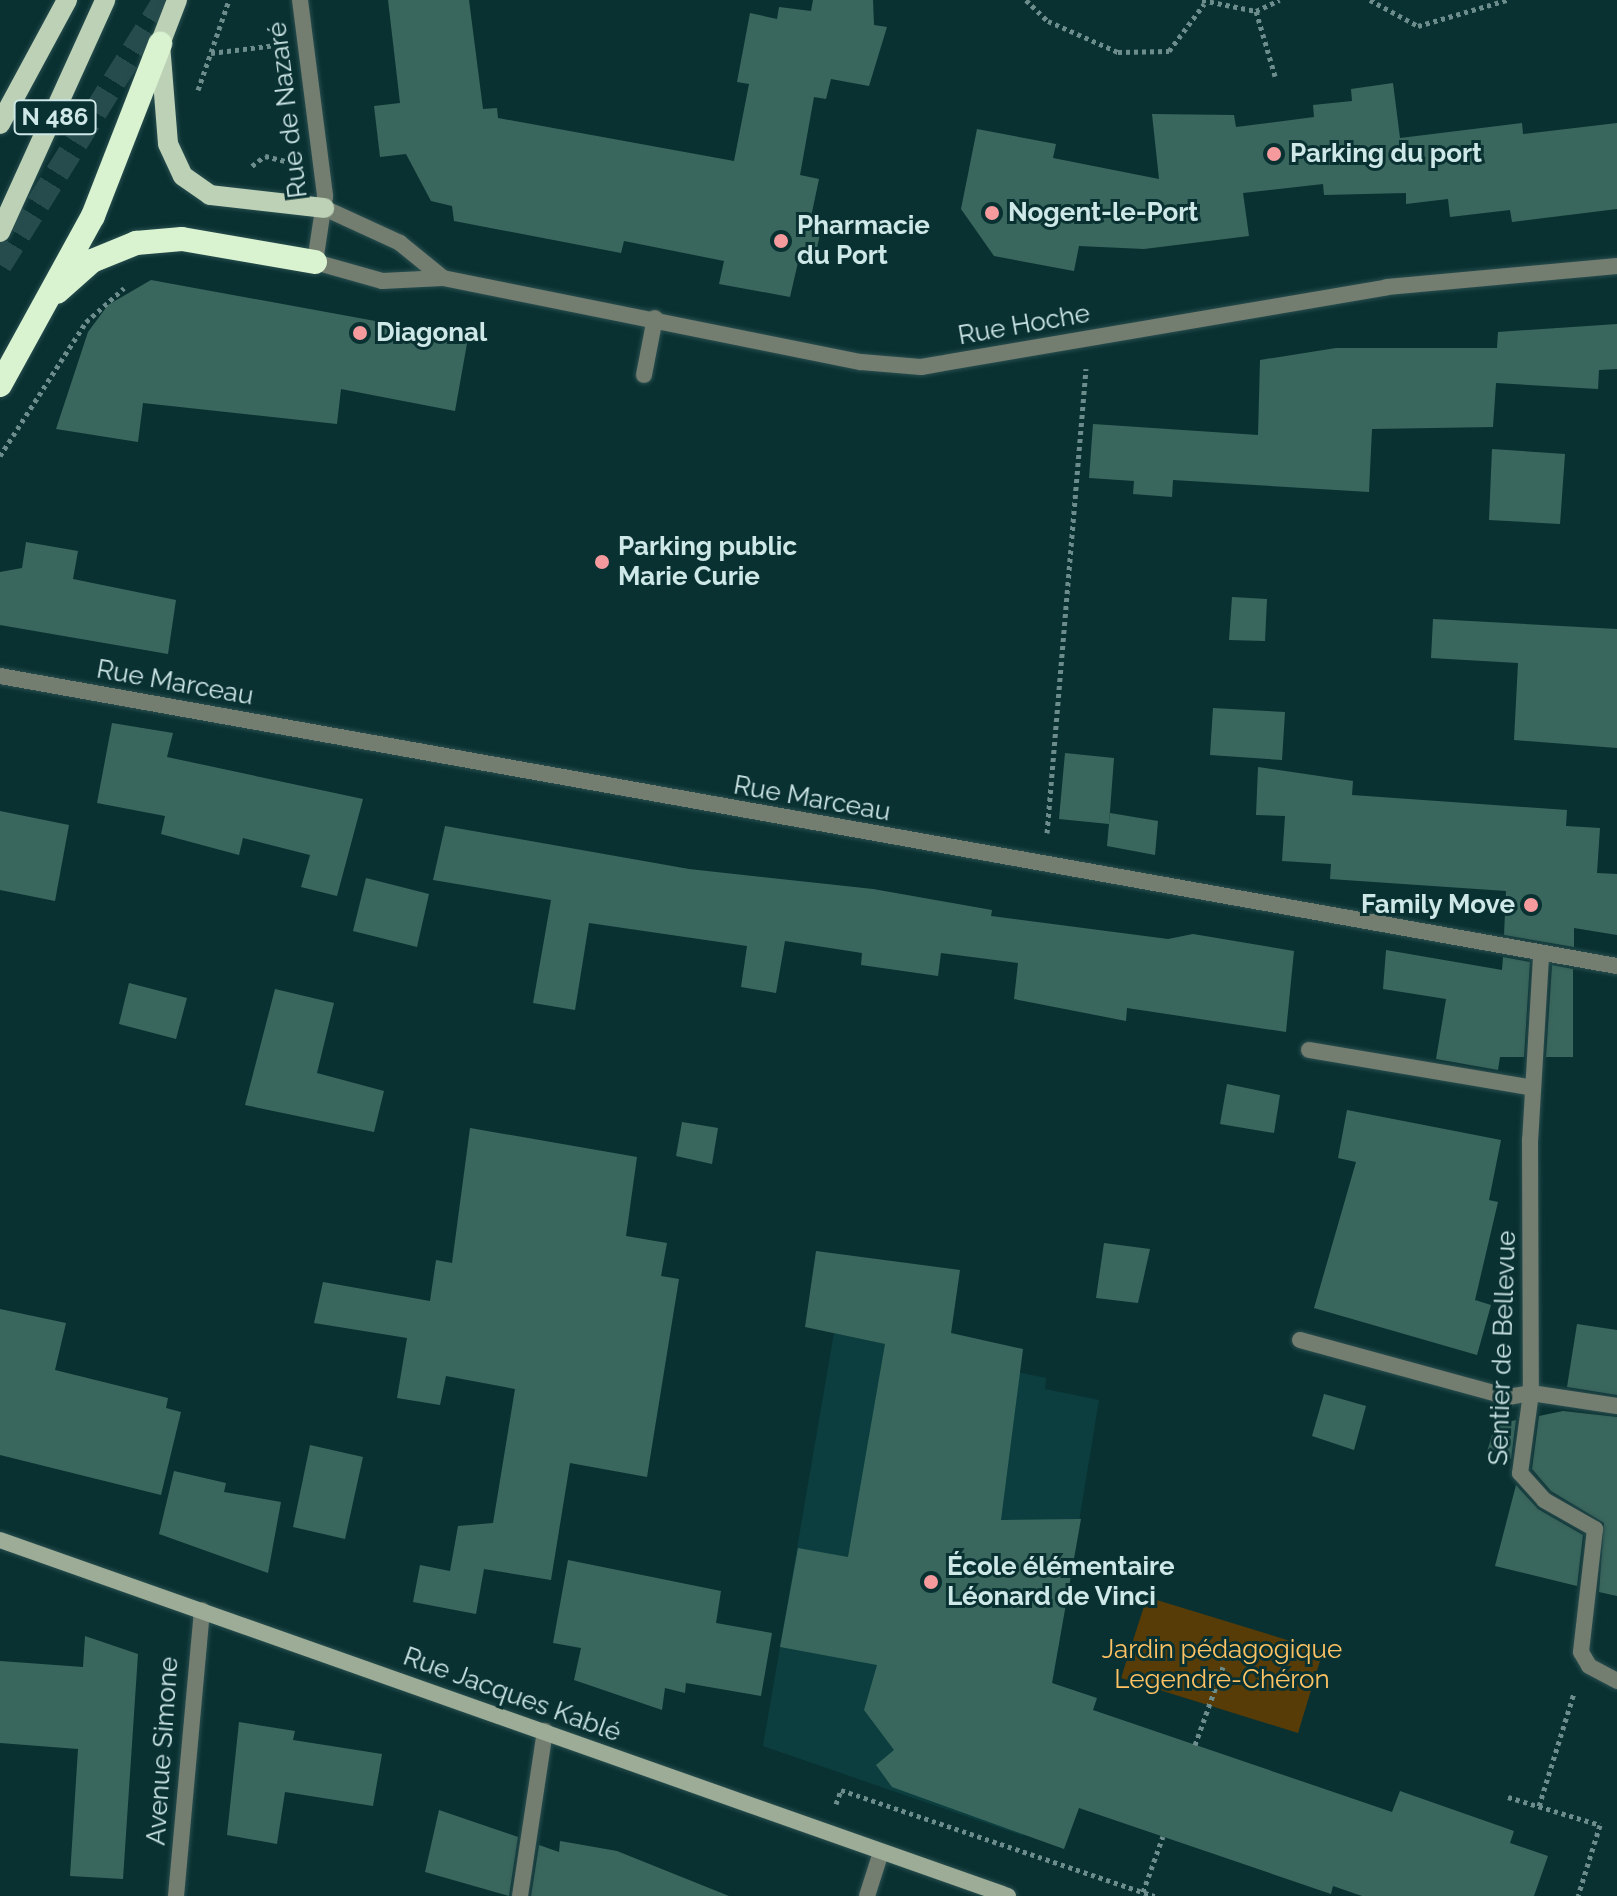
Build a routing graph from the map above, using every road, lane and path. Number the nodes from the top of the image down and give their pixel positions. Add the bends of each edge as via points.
1 (67, 0) edge
2 (105, 0) edge
3 (177, 0) edge
4 (229, 0) edge
5 (300, 0) edge
6 (1026, 0) edge
7 (1280, 0) edge
8 (1370, 0) edge
9 (1507, 0) edge
10 (1203, 2) edge
11 (1256, 11) junction
12 (301, 42) junction
13 (160, 44) junction
14 (211, 53) junction
15 (1275, 76) dead end
16 (195, 94) dead end
17 (0, 124) edge
18 (321, 171) junction
19 (239, 174) dead end
20 (324, 208) junction
21 (0, 232) edge
22 (315, 262) junction
23 (1617, 266) edge
24 (137, 277) dead end
25 (443, 278) junction
26 (44, 304) junction
27 (655, 318) junction
28 (1088, 338) junction
29 (644, 375) dead end
30 (0, 385) edge
31 (0, 456) edge
32 (0, 676) edge
33 (1044, 866) junction
34 (1541, 957) junction
35 (1617, 966) edge
36 (1309, 1050) dead end
37 (1533, 1088) junction
38 (1300, 1340) dead end
39 (1531, 1393) junction
40 (1617, 1406) edge
41 (0, 1540) edge
42 (202, 1610) junction
43 (1585, 1659) junction
44 (1223, 1667) dead end
45 (1617, 1681) edge
46 (545, 1731) junction
47 (1195, 1745) dead end
48 (1508, 1797) dead end
49 (1539, 1806) junction
50 (835, 1807) dead end
51 (969, 1833) junction
52 (1163, 1836) dead end
53 (967, 1843) dead end
54 (881, 1852) junction
55 (1143, 1892) junction
56 (176, 1896) edge
57 (520, 1896) edge
58 (867, 1896) edge
59 (1008, 1896) edge
60 (1155, 1896) edge
61 (1578, 1896) edge

1 - 17 main road, N 486
2 - 21 main road, N 486
3 - 13 main road
4 - 14 path
5 - 12 street, Rue de Nazaré
6 - 10 path via 1048,21 1118,52 1169,51
7 - 11 path
8 - 9 path via 1418,26
10 - 11 path
11 - 15 path
12 - 14 path
12 - 18 street, Rue de Nazaré
13 - 20 main road via 168,144 183,176 210,195
13 - 26 highway via 93,216
14 - 16 path
18 - 19 path via 265,156
18 - 20 street, Rue de Nazaré
20 - 22 street, Rue de Nazaré
20 - 25 street, Rue Hoche via 400,243
22 - 25 street, Rue Hoche via 382,281
22 - 26 highway via 182,239 136,243 92,261
23 - 28 street, Rue Hoche via 1387,287
24 - 31 path via 86,322
25 - 27 street, Rue Hoche
26 - 30 highway
27 - 28 street, Rue Hoche via 861,362 921,367
27 - 29 street
28 - 33 path
32 - 33 street, Rue Marceau
33 - 34 street, Rue Marceau
34 - 35 street, Rue Marceau
34 - 37 street, Sentier de Bellevue
36 - 37 street
37 - 39 street, Sentier de Bellevue
38 - 39 street via 1508,1397
39 - 40 street
39 - 43 street, Sentier de Bellevue via 1520,1473 1526,1486 1595,1529
41 - 42 main road, Rue Jacques Kablé
42 - 46 main road, Rue Jacques Kablé
42 - 56 street, Avenue Simone
43 - 45 street
43 - 49 path
44 - 47 path
46 - 54 main road, Rue Jacques Kablé
46 - 57 street
48 - 49 path
49 - 61 path via 1600,1825
50 - 51 path via 841,1790
51 - 53 path
51 - 55 path
52 - 55 path
54 - 58 street
54 - 59 main road, Rue Jacques Kablé
55 - 60 path

